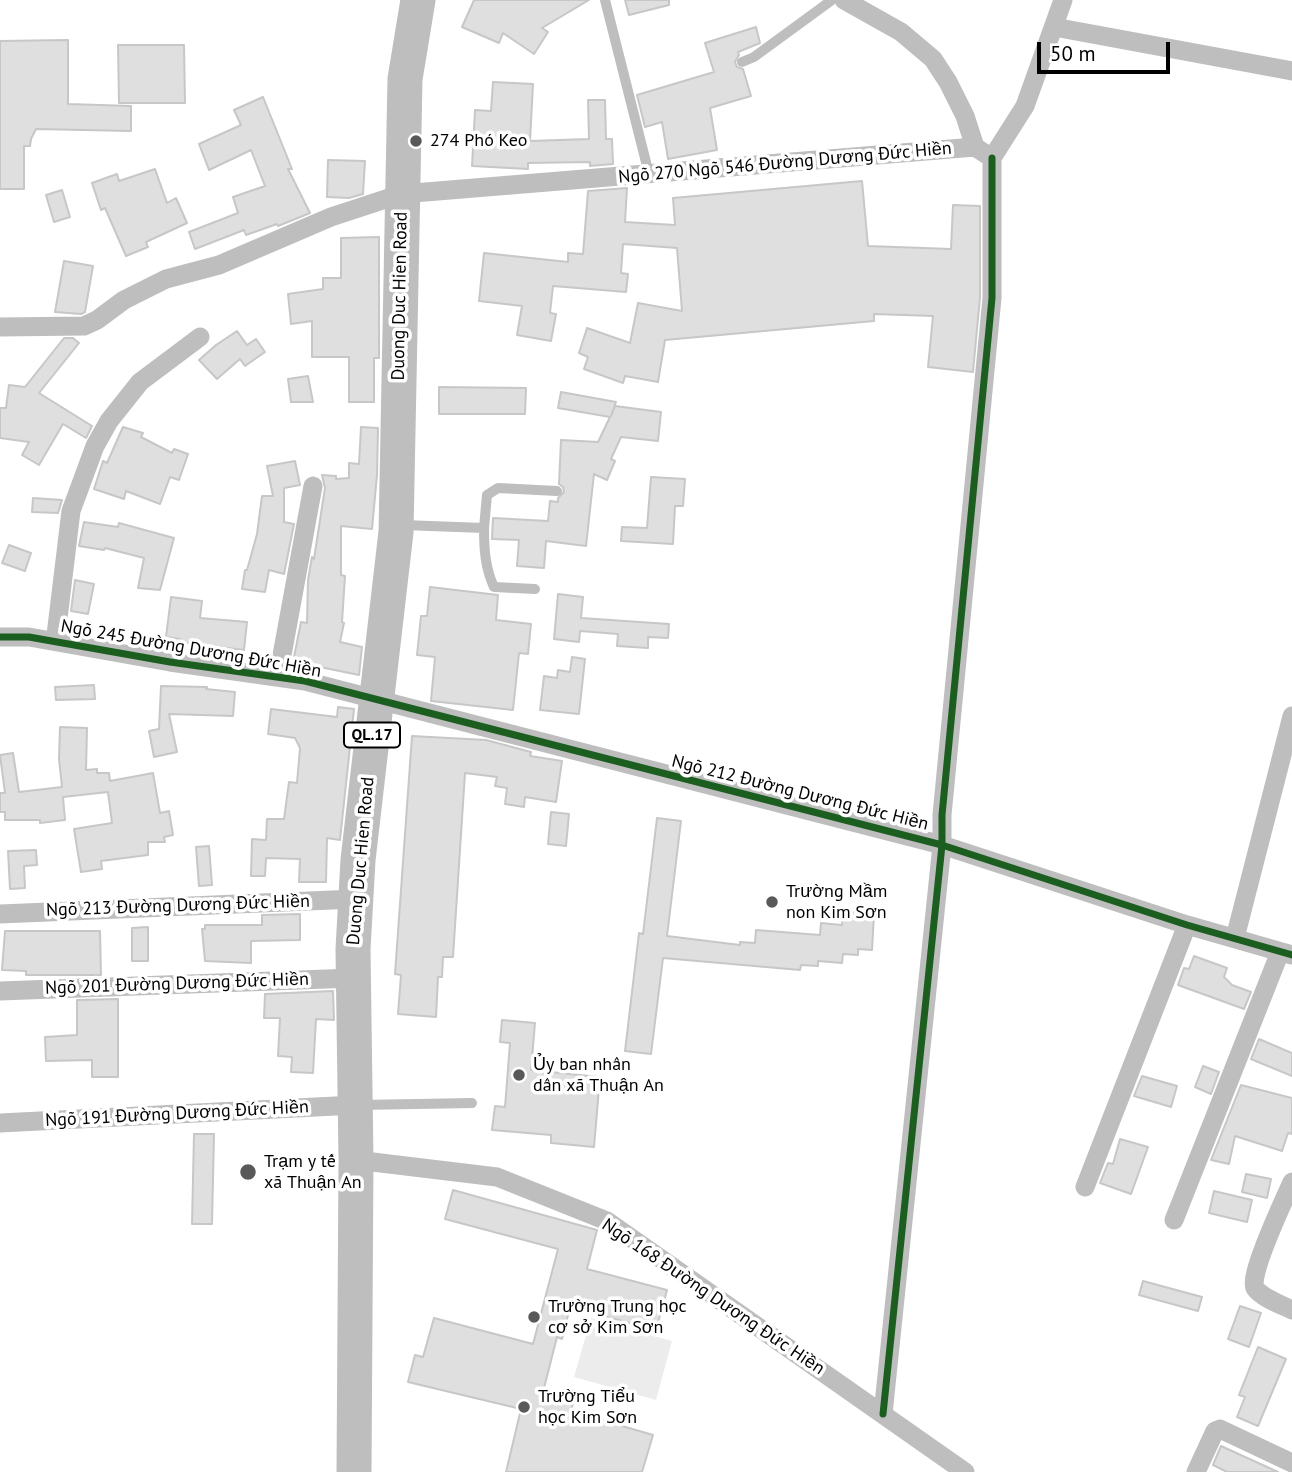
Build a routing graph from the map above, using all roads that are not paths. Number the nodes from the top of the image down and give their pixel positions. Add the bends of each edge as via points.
1 (418, 0) edge
2 (605, 0) edge
3 (832, 0) edge
4 (844, 0) edge
5 (1063, 0) edge
6 (1054, 27) junction
7 (742, 62) dead end
8 (1292, 71) edge
9 (984, 152) junction
10 (649, 174) junction
11 (401, 194) junction
12 (0, 327) edge
13 (200, 337) dead end
14 (313, 486) dead end
15 (557, 491) dead end
16 (396, 525) junction
17 (484, 528) junction
18 (535, 589) dead end
19 (0, 637) edge
20 (57, 642) junction
21 (278, 677) junction
22 (376, 701) junction
23 (1292, 716) edge
24 (942, 845) junction
25 (356, 899) junction
26 (0, 914) edge
27 (1187, 925) junction
28 (1236, 938) junction
29 (1286, 954) edge
30 (354, 978) junction
31 (0, 991) edge
32 (472, 1103) dead end
33 (355, 1105) junction
34 (0, 1123) edge
35 (356, 1160) junction
36 (1292, 1182) edge
37 (1085, 1187) dead end
38 (1174, 1220) dead end
39 (1292, 1310) edge
40 (883, 1414) junction
41 (1292, 1463) edge
42 (354, 1472) edge
43 (965, 1472) edge
44 (1196, 1472) edge

1 - 11 highway, Duong Duc Hien Road / QL.17 via 405,79
2 - 10 lane
3 - 7 lane
4 - 9 street via 901,32 933,59
5 - 6 street
6 - 8 street
6 - 9 street via 1025,106
9 - 10 street, Ngõ 270 Ngõ 546 Đường Dương Đức Hiền
9 - 24 street via 992,298
10 - 11 street, Ngõ 270 Ngõ 546 Đường Dương Đức Hiền
11 - 12 street, Ngõ 270 Ngõ 546 Đường Dương Đức Hiền via 331,217 219,265 166,279 84,326
11 - 16 highway, Duong Duc Hien Road / QL.17
13 - 20 street via 140,382 95,446 71,512
14 - 21 street
15 - 17 lane via 498,488 487,495
16 - 17 lane
16 - 22 highway, Duong Duc Hien Road / QL.17
17 - 18 lane via 485,556 494,587
19 - 20 street, Ngõ 245 Đường Dương Đức Hiền
20 - 21 street, Ngõ 245 Đường Dương Đức Hiền
21 - 22 street, Ngõ 245 Đường Dương Đức Hiền
22 - 24 street, Ngõ 212 Đường Dương Đức Hiền
22 - 25 highway, Duong Duc Hien Road / QL.17
23 - 28 street
24 - 27 street, Ngõ 212 Đường Dương Đức Hiền
24 - 40 street
25 - 26 street, Ngõ 213 Đường Dương Đức Hiền
25 - 30 highway, Duong Duc Hien Road / QL.17
27 - 28 street, Ngõ 212 Đường Dương Đức Hiền
27 - 37 street
28 - 29 street, Ngõ 212 Đường Dương Đức Hiền
29 - 38 street
30 - 31 street, Ngõ 201 Đường Dương Đức Hiền
30 - 33 highway, Duong Duc Hien Road / QL.17
32 - 33 lane
33 - 34 street, Ngõ 191 Đường Dương Đức Hiền
33 - 35 highway, Duong Duc Hien Road / QL.17
35 - 40 street, Ngõ 168 Đường Dương Đức Hiền via 497,1177 607,1221
35 - 42 highway, Duong Duc Hien Road / QL.17
36 - 39 street via 1253,1276 1258,1291
40 - 43 street, Ngõ 168 Đường Dương Đức Hiền
41 - 44 street via 1220,1429 1214,1432

